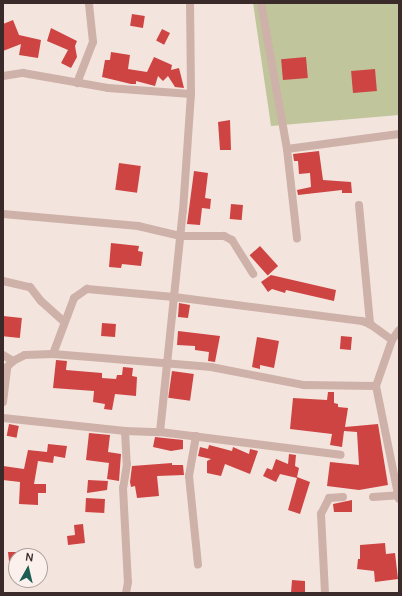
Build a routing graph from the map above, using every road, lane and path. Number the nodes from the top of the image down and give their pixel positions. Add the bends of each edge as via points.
1 (89, 3) edge
2 (190, 3) edge
3 (261, 3) edge
4 (3, 76) edge
5 (78, 83) junction
6 (191, 94) junction
7 (399, 134) edge
8 (287, 149) junction
9 (359, 206) dead end
10 (3, 214) edge
11 (180, 236) junction
12 (297, 238) dead end
13 (253, 274) dead end
14 (3, 281) edge
15 (174, 297) junction
16 (64, 322) junction
17 (370, 324) junction
18 (399, 330) edge
19 (392, 340) junction
20 (53, 354) junction
21 (3, 356) edge
22 (13, 361) junction
23 (168, 364) junction
24 (376, 386) junction
25 (3, 402) edge
26 (3, 418) edge
27 (125, 431) junction
28 (160, 432) junction
29 (196, 436) junction
30 (341, 455) dead end
31 (399, 496) edge
32 (343, 497) dead end
33 (373, 497) dead end
34 (198, 565) dead end
35 (126, 593) edge
36 (325, 593) edge

1 - 5 street via 93,42
2 - 6 street
3 - 8 street
4 - 5 street via 22,73
5 - 6 street via 108,88
6 - 11 street
7 - 8 street
8 - 12 street
9 - 17 street
10 - 11 street via 138,226
11 - 13 street via 224,236 232,240
11 - 15 street
14 - 16 street via 30,287
15 - 16 street via 87,289 74,298
15 - 17 street
15 - 23 street
16 - 20 street
17 - 19 street
18 - 19 street
19 - 24 street
20 - 22 street via 25,355
20 - 23 street
21 - 22 street
22 - 25 street via 8,367
23 - 24 street via 211,368 304,385
23 - 28 street
24 - 31 street
26 - 27 street
27 - 28 street
27 - 35 street via 127,458 123,488 128,582
28 - 29 street
29 - 30 street
29 - 34 street via 189,476
31 - 33 street
32 - 36 street via 329,498 321,514

